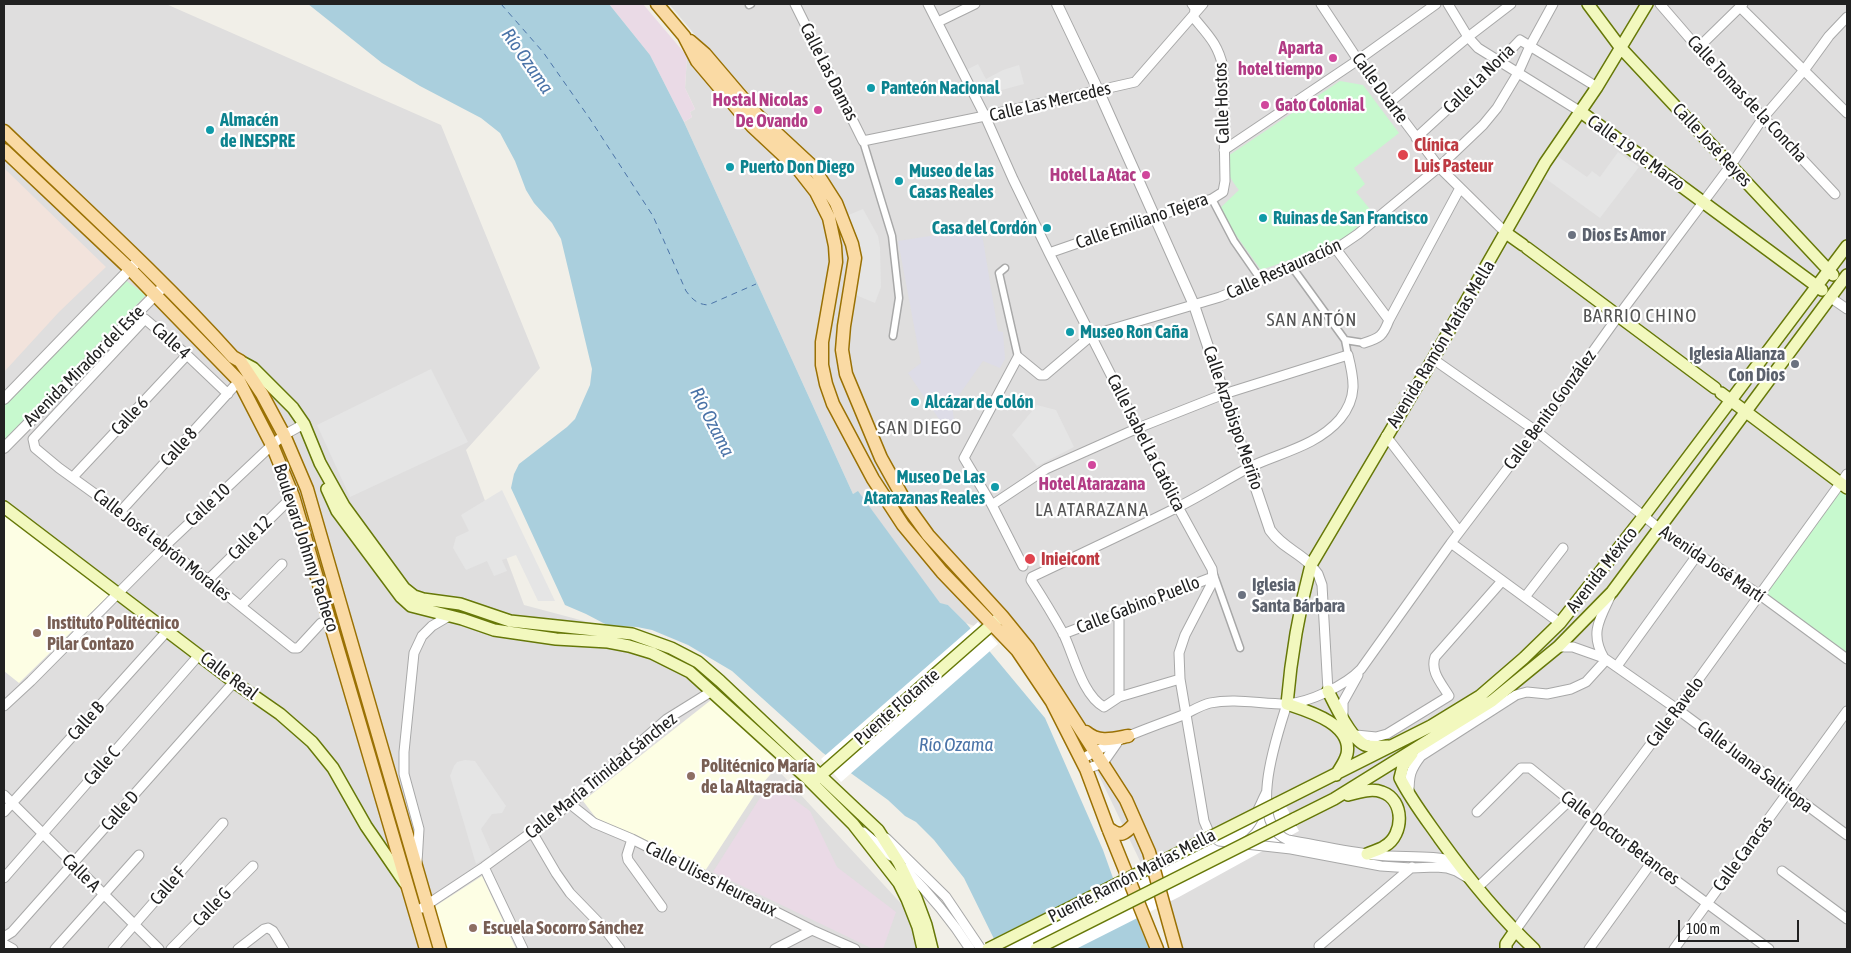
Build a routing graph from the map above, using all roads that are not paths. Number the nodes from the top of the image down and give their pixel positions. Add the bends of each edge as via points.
1 (657, 4) edge
2 (795, 4) edge
3 (928, 4) edge
4 (975, 4) edge
5 (1057, 4) edge
6 (1192, 4) edge
7 (1203, 4) edge
8 (1321, 4) edge
9 (1436, 4) edge
10 (1448, 4) edge
11 (1512, 4) edge
12 (1553, 4) edge
13 (1588, 4) edge
14 (1647, 4) edge
15 (1660, 4) edge
16 (1742, 5) edge
17 (1193, 15) junction
18 (1847, 17) edge
19 (938, 22) junction
20 (684, 36) junction
21 (1468, 37) junction
22 (1530, 46) junction
23 (1620, 47) junction
24 (1698, 48) junction
25 (1358, 60) junction
26 (1500, 61) junction
27 (1805, 69) junction
28 (1518, 73) junction
29 (1597, 87) junction
30 (1099, 92) junction
31 (1390, 102) junction
32 (1581, 112) junction
33 (1847, 114) edge
34 (985, 116) junction
35 (1764, 118) junction
36 (4, 131) edge
37 (1416, 138) junction
38 (863, 141) junction
39 (4, 150) edge
40 (1224, 150) junction
41 (1731, 165) junction
42 (1439, 167) junction
43 (1226, 181) joint
44 (1460, 188) junction
45 (1835, 194) dead end
46 (1212, 199) junction
47 (1703, 203) junction
48 (1153, 217) junction
49 (1506, 233) junction
50 (1847, 246) edge
51 (1336, 249) junction
52 (1049, 253) junction
53 (140, 259) junction
54 (1292, 267) junction
55 (1006, 268) dead end
56 (130, 269) junction
57 (1829, 270) junction
58 (1261, 280) junction
59 (1845, 284) edge
60 (165, 285) junction
61 (1817, 286) junction
62 (155, 295) junction
63 (1831, 298) junction
64 (1194, 305) junction
65 (1847, 309) edge
66 (1619, 315) junction
67 (1389, 320) junction
68 (1092, 335) junction
69 (893, 336) dead end
70 (1345, 340) junction
71 (1364, 343) joint
72 (186, 354) junction
73 (1348, 355) junction
74 (1018, 358) junction
75 (1433, 359) junction
76 (240, 361) junction
77 (239, 381) junction
78 (228, 394) junction
79 (1224, 394) junction
80 (4, 399) edge
81 (1732, 400) junction
82 (1746, 412) junction
83 (304, 424) junction
84 (1138, 428) junction
85 (1536, 431) junction
86 (284, 435) junction
87 (1386, 436) junction
88 (33, 439) joint
89 (272, 445) junction
90 (4, 448) edge
91 (320, 463) junction
92 (1250, 467) junction
93 (73, 477) junction
94 (1845, 482) edge
95 (293, 496) junction
96 (992, 506) junction
97 (4, 507) edge
98 (1178, 507) junction
99 (120, 512) junction
100 (1643, 517) junction
101 (1660, 530) junction
102 (1459, 531) junction
103 (1451, 543) junction
104 (164, 546) junction
105 (1563, 548) dead end
106 (1698, 554) junction
107 (282, 564) dead end
108 (1311, 565) junction
109 (1023, 566) dead end
110 (1213, 573) junction
111 (208, 580) junction
112 (1502, 581) junction
113 (1612, 592) junction
114 (118, 594) junction
115 (1760, 595) junction
116 (1525, 597) junction
117 (241, 606) junction
118 (1119, 613) junction
119 (450, 616) junction
120 (1002, 616) junction
121 (321, 623) dead end
122 (1560, 623) junction
123 (987, 628) junction
124 (168, 630) junction
125 (1063, 634) junction
126 (1558, 647) junction
127 (1240, 648) dead end
128 (199, 654) junction
129 (1605, 658) junction
130 (1847, 660) edge
131 (1617, 666) junction
132 (1361, 670) junction
133 (1180, 679) junction
134 (234, 682) junction
135 (712, 691) junction
136 (1328, 691) junction
137 (1119, 697) junction
138 (1287, 704) junction
139 (4, 706) edge
140 (1677, 709) junction
141 (1847, 711) edge
142 (1186, 714) junction
143 (1343, 718) junction
144 (1079, 725) junction
145 (1356, 735) junction
146 (1123, 739) junction
147 (1393, 746) junction
148 (1095, 751) junction
149 (1414, 751) junction
150 (1103, 763) junction
151 (1084, 764) junction
152 (1336, 775) junction
153 (816, 779) junction
154 (1266, 792) junction
155 (1788, 792) junction
156 (4, 795) edge
157 (1409, 796) junction
158 (1334, 799) junction
159 (1569, 800) junction
160 (12, 803) junction
161 (570, 804) junction
162 (1276, 804) joint
163 (4, 812) edge
164 (1477, 812) dead end
165 (1294, 819) joint
166 (1594, 820) junction
167 (1135, 822) junction
168 (223, 823) dead end
169 (853, 824) junction
170 (1108, 828) junction
171 (878, 830) junction
172 (532, 832) junction
173 (43, 834) junction
174 (1847, 835) edge
175 (632, 840) junction
176 (1219, 841) junction
177 (1367, 854) junction
178 (139, 855) dead end
179 (1421, 858) junction
180 (1456, 862) junction
181 (899, 863) junction
182 (1651, 863) junction
183 (73, 864) junction
184 (253, 866) dead end
185 (417, 868) junction
186 (484, 868) junction
187 (1411, 868) junction
188 (1782, 871) dead end
189 (4, 878) edge
190 (1469, 878) junction
191 (408, 888) junction
192 (1477, 888) junction
193 (926, 889) junction
194 (103, 894) junction
195 (916, 898) junction
196 (1707, 904) junction
197 (662, 907) dead end
198 (421, 908) junction
199 (1847, 919) edge
200 (134, 924) junction
201 (812, 930) junction
202 (1515, 931) junction
203 (4, 937) edge
204 (4, 944) edge
205 (1319, 946) dead end
206 (1504, 947) edge
207 (13, 949) edge
208 (55, 949) edge
209 (113, 949) edge
210 (160, 949) edge
211 (171, 949) edge
212 (238, 949) edge
213 (284, 949) edge
214 (426, 949) edge
215 (440, 949) edge
216 (523, 949) edge
217 (620, 949) edge
218 (775, 949) edge
219 (855, 949) edge
220 (923, 949) edge
221 (932, 949) edge
222 (970, 949) edge
223 (981, 949) edge
224 (988, 949) edge
225 (1036, 949) edge
226 (1157, 949) edge
227 (1176, 949) edge
228 (1534, 949) edge
229 (1589, 949) edge
230 (1674, 949) edge
231 (1769, 949) edge

1 - 20 main road
2 - 38 street, Calle Las Damas
3 - 19 street, Calle Isabel La Católica
4 - 19 street
5 - 30 street, Calle Arzobispo Meriño
6 - 17 street via 1195,8
7 - 17 street, Calle Las Mercedes
8 - 25 street, Calle Duarte
9 - 25 street
10 - 21 street, Calle 19 de Marzo
11 - 21 street
12 - 22 street, Calle Restauración
13 - 23 main road, Calle José Reyes
14 - 23 main road, Avenida Ramón Matías Mella
15 - 24 street, Calle Tomas de la Concha
16 - 24 street
16 - 27 street
17 - 30 street, Calle Las Mercedes via 1135,82
17 - 40 street, Calle Hostos via 1220,52
18 - 27 street, Calle Benito González
19 - 34 street, Calle Isabel La Católica
20 - 120 main road via 706,54 756,116 812,167 836,203 855,258 842,350 846,374 855,397 881,458 910,510 928,535
20 - 123 main road via 697,61 752,126 798,169 816,192 829,218 835,246 836,262 822,342 822,365 833,404 873,479 903,525
21 - 26 street, Calle 19 de Marzo via 1478,48
21 - 31 street
22 - 26 street, Calle La Noria via 1520,40
22 - 28 street, Calle Restauración
22 - 29 street, Calle La Noria
23 - 29 main road, Avenida Ramón Matías Mella
23 - 41 main road, Calle José Reyes
24 - 35 street, Calle Tomas de la Concha
25 - 31 street, Calle Duarte
25 - 40 street
26 - 28 street, Calle 19 de Marzo
26 - 37 street, Calle La Noria
27 - 33 street
27 - 35 street, Calle Benito González
28 - 32 street, Calle 19 de Marzo
28 - 42 street, Calle Restauración via 1483,125
29 - 32 main road, Avenida Ramón Matías Mella
30 - 34 street, Calle Las Mercedes
30 - 48 street, Calle Arzobispo Meriño
31 - 37 street, Calle Duarte
32 - 47 main road, Calle 19 de Marzo
32 - 49 main road, Avenida Ramón Matías Mella via 1545,163
34 - 38 street, Calle Las Mercedes
34 - 52 street, Calle Isabel La Católica
35 - 41 street, Calle Benito González
35 - 45 street, Calle Tomas de la Concha
36 - 53 main road, Boulevard Johnny Pacheco
37 - 42 street, Calle Duarte
38 - 69 street via 892,236 899,298
39 - 56 main road, Boulevard Johnny Pacheco
40 - 43 street, Calle Hostos
41 - 47 street, Calle Benito González
41 - 57 main road, Calle José Reyes
42 - 44 street, Calle Duarte
42 - 51 street, Calle Restauración
43 - 46 street, Calle Emiliano Tejera via 1223,192
44 - 49 street, Calle Duarte
44 - 67 street
46 - 48 street, Calle Emiliano Tejera
46 - 58 street via 1234,241
47 - 61 main road, Calle 19 de Marzo
47 - 66 street, Calle Benito González
48 - 52 street, Calle Emiliano Tejera
48 - 64 street, Calle Arzobispo Meriño
49 - 66 main road
49 - 75 main road, Avenida Ramón Matías Mella
50 - 57 main road, Avenida México
51 - 54 street, Calle Restauración
51 - 67 street
52 - 68 street, Calle Isabel La Católica
53 - 56 street, Avenida Mirador del Este
53 - 60 main road, Boulevard Johnny Pacheco
54 - 58 street, Calle Restauración
54 - 70 street
55 - 74 street via 1000,273
56 - 62 main road, Boulevard Johnny Pacheco
56 - 80 street, Avenida Mirador del Este
57 - 59 main road, Calle José Reyes
57 - 61 main road, Avenida México
58 - 64 street, Calle Restauración
59 - 63 main road, Avenida México
60 - 62 street, Avenida Mirador del Este
60 - 76 main road, Boulevard Johnny Pacheco
61 - 63 main road, Calle 19 de Marzo
61 - 81 main road, Avenida México
62 - 77 main road, Boulevard Johnny Pacheco
62 - 90 street, Avenida Mirador del Este
63 - 65 street
63 - 82 main road, Avenida México
64 - 68 street, Calle Restauración
64 - 79 street, Calle Arzobispo Meriño
66 - 81 main road
66 - 85 street, Calle Benito González
67 - 71 street via 1379,338
68 - 74 street, Calle Restauración via 1045,375 1040,375
68 - 84 street, Calle Isabel La Católica
70 - 71 street
70 - 73 street
72 - 78 street, Calle 4
72 - 88 street, Calle 4 via 147,319 143,320
72 - 93 street, Calle 6
73 - 79 street
73 - 92 street via 1354,388 1340,419 1304,445
74 - 96 street via 964,458
75 - 85 street, Avenida José Martí
75 - 87 main road, Avenida Ramón Matías Mella
76 - 83 main road via 268,382
76 - 86 main road, Boulevard Johnny Pacheco
77 - 78 street, Calle 8
77 - 89 main road, Boulevard Johnny Pacheco
78 - 99 street, Calle 8
79 - 84 street
79 - 92 street, Calle Arzobispo Meriño
81 - 82 main road
81 - 100 main road, Avenida México
82 - 94 main road
82 - 101 main road, Avenida México
83 - 86 street, Calle 10
83 - 91 main road
84 - 96 street via 1046,469
84 - 98 street, Calle Isabel La Católica
85 - 100 street, Avenida José Martí
85 - 102 street, Calle Benito González
86 - 89 street, Calle 10
86 - 185 main road, Boulevard Johnny Pacheco via 307,489
87 - 102 street
87 - 108 main road, Avenida Ramón Matías Mella
88 - 93 street, Calle José Lebrón Morales via 35,448
89 - 95 main road, Boulevard Johnny Pacheco
89 - 104 street, Calle 10
91 - 119 main road via 322,477 337,511 401,597 411,606
91 - 153 main road via 344,506 404,588 414,596 460,604 510,621 632,634 671,648 698,662 720,681
92 - 98 street
92 - 108 street, Calle Arzobispo Meriño via 1270,530 1278,541
93 - 99 street, Calle José Lebrón Morales
94 - 115 street, Calle Ravelo
95 - 111 street, Calle 12
95 - 191 main road, Boulevard Johnny Pacheco
96 - 109 street
97 - 114 main road, Calle Real
98 - 110 street, Calle Isabel La Católica
98 - 125 street via 1032,577
99 - 104 street, Calle José Lebrón Morales
100 - 101 street, Avenida José Martí
100 - 122 main road, Avenida México
101 - 106 street, Avenida José Martí
101 - 113 main road, Avenida México
102 - 103 street, Calle Benito González
103 - 112 street
103 - 132 street, Calle Benito González
104 - 111 street, Calle José Lebrón Morales
104 - 114 street, Calle 10
105 - 116 street
106 - 115 street, Avenida José Martí
106 - 131 street
107 - 117 street
108 - 136 street, Calle Arzobispo Meriño via 1322,585
108 - 138 main road, Avenida Ramón Matías Mella via 1288,683
110 - 118 street, Calle Gabino Puello
110 - 127 street
110 - 133 street via 1212,583 1179,653
111 - 117 street, Calle José Lebrón Morales
112 - 116 street
112 - 145 street via 1435,658 1434,672 1448,696 1387,734 1376,738
113 - 126 main road, Avenida México
113 - 129 street via 1596,637
114 - 124 main road, Calle Real
114 - 139 street, Calle 10
115 - 130 street, Avenida José Martí
115 - 140 street, Calle Ravelo
116 - 122 street
117 - 121 street, Calle José Lebrón Morales via 296,648
118 - 125 street, Calle Gabino Puello
118 - 137 street
119 - 135 main road via 506,633 608,642 637,648 683,668
119 - 185 street, Boulevard Johnny Pacheco via 422,636 414,654 404,774 419,830
120 - 123 main road, Puente Flotante
120 - 144 main road via 1028,648
122 - 147 main road, Avenida México via 1480,696
123 - 151 main road via 1017,650 1036,676
123 - 153 main road, Puente Flotante
124 - 128 main road, Calle Real
124 - 160 street, Calle B
125 - 137 street via 1081,679 1095,700 1104,707
126 - 129 street, Calle Juana Saltitopa via 1573,647
126 - 149 main road, Avenida México via 1492,701
128 - 134 main road, Calle Real
128 - 173 street, Calle C
129 - 131 street, Calle Juana Saltitopa
129 - 157 street via 1586,682 1547,694 1527,692 1516,695 1421,756 1409,777
131 - 140 street, Calle Juana Saltitopa
132 - 136 street, Calle Benito González
132 - 143 street via 1343,702
133 - 137 street
133 - 142 street
134 - 183 street, Calle D
134 - 191 main road, Calle Real via 280,714 312,742 333,768 366,826
135 - 153 main road
135 - 161 street, Calle María Trinidad Sánchez via 667,719
136 - 138 street, Calle Benito González
136 - 143 main road
138 - 142 street, Calle Benito González via 1228,701 1208,703
138 - 152 main road via 1315,714 1340,732 1347,745 1347,754
138 - 154 street
140 - 155 street, Calle Juana Saltitopa
140 - 166 street, Calle Ravelo
141 - 155 street, Calle Caracas
142 - 146 street, Calle Benito González
142 - 176 street via 1204,821 1210,834
143 - 145 main road
144 - 146 main road via 1088,734 1105,741
144 - 148 main road
145 - 147 main road via 1362,744
146 - 148 street, Calle Benito González
146 - 150 street
147 - 152 main road, Avenida México
148 - 150 main road
148 - 151 street, Calle Benito González
149 - 157 main road, Avenida México via 1403,766 1400,778
149 - 158 main road, Avenida México
150 - 151 street
150 - 167 main road via 1126,800
151 - 170 main road
152 - 162 main road, Avenida México
153 - 169 main road
153 - 171 main road
154 - 176 street via 1251,825 1236,838
154 - 177 street via 1268,818 1279,836
155 - 174 street, Calle Juana Saltitopa
155 - 196 street, Calle Caracas
156 - 160 street, Calle A
157 - 180 main road, Avenida México
158 - 165 main road, Avenida México
158 - 177 main road via 1365,790 1381,791 1395,802 1400,818 1395,836 1386,846
159 - 164 street, Calle Doctor Betances via 1526,767 1521,768
159 - 166 street, Calle Doctor Betances
159 - 192 street
160 - 163 street, Calle B
160 - 173 street, Calle A
161 - 172 street, Calle María Trinidad Sánchez
161 - 175 street, Calle Ulises Heureaux via 594,823
162 - 224 main road, Puente Ramón Matías Mella, bridge
165 - 225 main road, Puente Ramón Matías Mella, bridge
166 - 182 street, Calle Doctor Betances
166 - 202 street, Calle Ravelo
167 - 170 main road via 1127,832 1120,834
167 - 227 main road via 1148,852
168 - 200 street, Calle F
169 - 181 street
169 - 220 main road via 903,891
170 - 226 main road
171 - 181 main road
171 - 223 street via 946,897
172 - 186 street, Calle María Trinidad Sánchez
172 - 217 street via 570,893
173 - 183 street, Calle A
173 - 189 street, Calle C
175 - 197 street via 628,860
175 - 201 street, Calle Ulises Heureaux
176 - 187 street via 1280,847 1381,866
177 - 179 street
178 - 194 street
179 - 180 street via 1435,857
179 - 187 street
180 - 190 main road, Avenida México
181 - 193 street
181 - 195 main road
182 - 196 street, Calle Doctor Betances
182 - 229 street
183 - 194 street, Calle A
183 - 203 street, Calle D
184 - 211 street, Calle G
185 - 198 main road, Boulevard Johnny Pacheco
186 - 198 street, Calle María Trinidad Sánchez
186 - 216 street
187 - 190 street via 1447,868
187 - 205 street
188 - 199 street
190 - 192 main road, Avenida México
191 - 198 main road, Boulevard Johnny Pacheco
192 - 202 main road, Avenida México
193 - 195 main road
193 - 222 street
194 - 200 street, Calle A
194 - 208 street
195 - 221 main road
196 - 230 street, Calle Caracas
196 - 231 street, Calle Doctor Betances
198 - 214 main road, Boulevard Johnny Pacheco
198 - 215 main road, Boulevard Johnny Pacheco
200 - 209 street, Calle F
200 - 210 street, Calle A
201 - 218 street
201 - 219 street, Calle Ulises Heureaux
202 - 206 main road, Calle Ravelo
202 - 228 main road, Avenida México
204 - 207 street
212 - 213 street via 268,928

